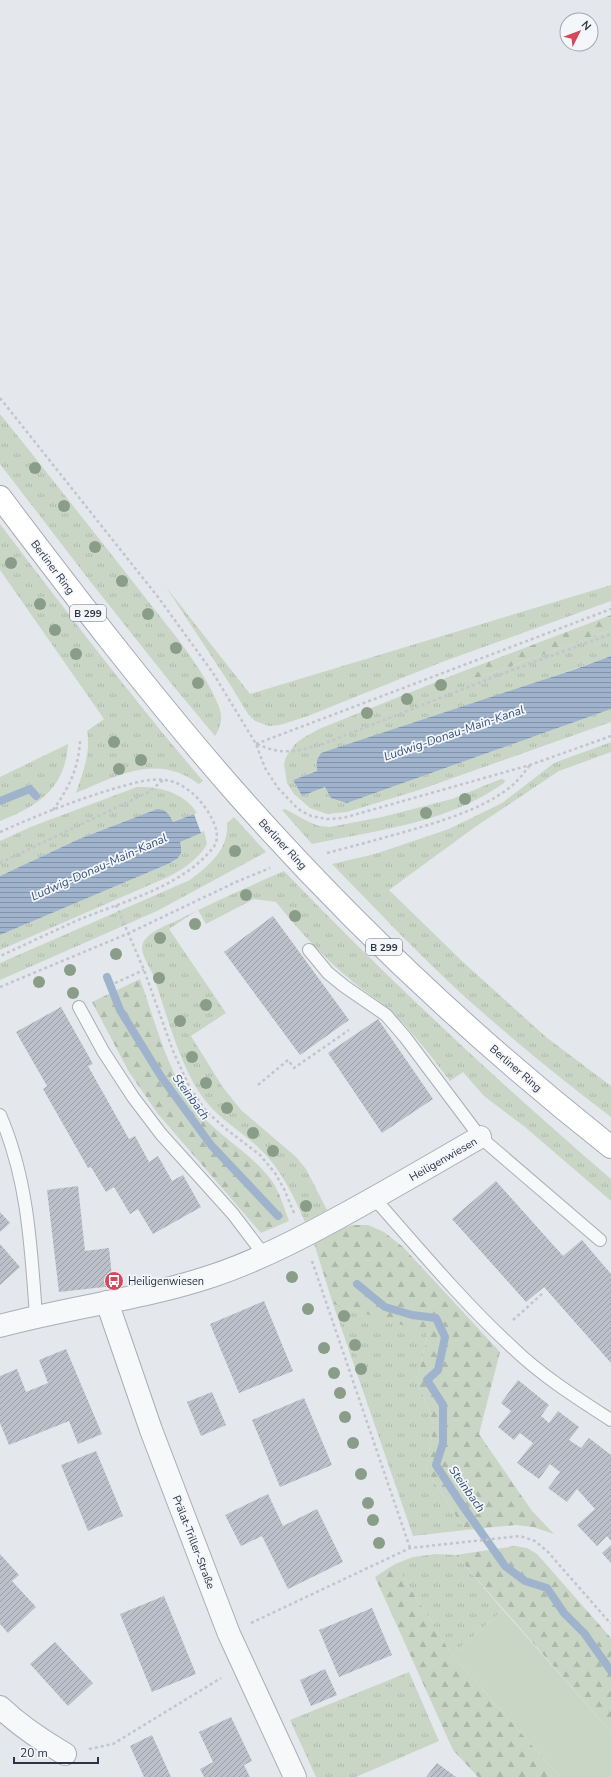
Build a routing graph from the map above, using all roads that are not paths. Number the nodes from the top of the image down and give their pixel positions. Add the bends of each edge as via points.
1 (0, 497) edge
2 (308, 950) dead end
3 (79, 1007) dead end
4 (0, 1115) edge
5 (480, 1137) junction
6 (611, 1147) edge
7 (374, 1198) junction
8 (600, 1240) dead end
9 (264, 1255) junction
10 (107, 1302) junction
11 (36, 1316) junction
12 (0, 1326) edge
13 (611, 1420) edge
14 (0, 1706) edge
15 (65, 1754) road end
16 (295, 1777) edge

1 - 6 main road, Berliner Ring / B 299 via 119,652 273,834 434,996
2 - 5 lane, Heiligenwiesen via 328,973 386,1015
3 - 9 lane via 102,1051 133,1098 161,1134 233,1214
4 - 11 lane via 8,1135 28,1216
5 - 7 street, Heiligenwiesen
5 - 8 lane
7 - 9 street, Heiligenwiesen
7 - 13 lane via 478,1314 514,1349 558,1385
9 - 10 street, Heiligenwiesen via 211,1276
10 - 11 street, Heiligenwiesen
10 - 16 street, Prälat-Triller-Straße via 151,1430 229,1634
11 - 12 street, Heiligenwiesen
14 - 15 street via 38,1739

